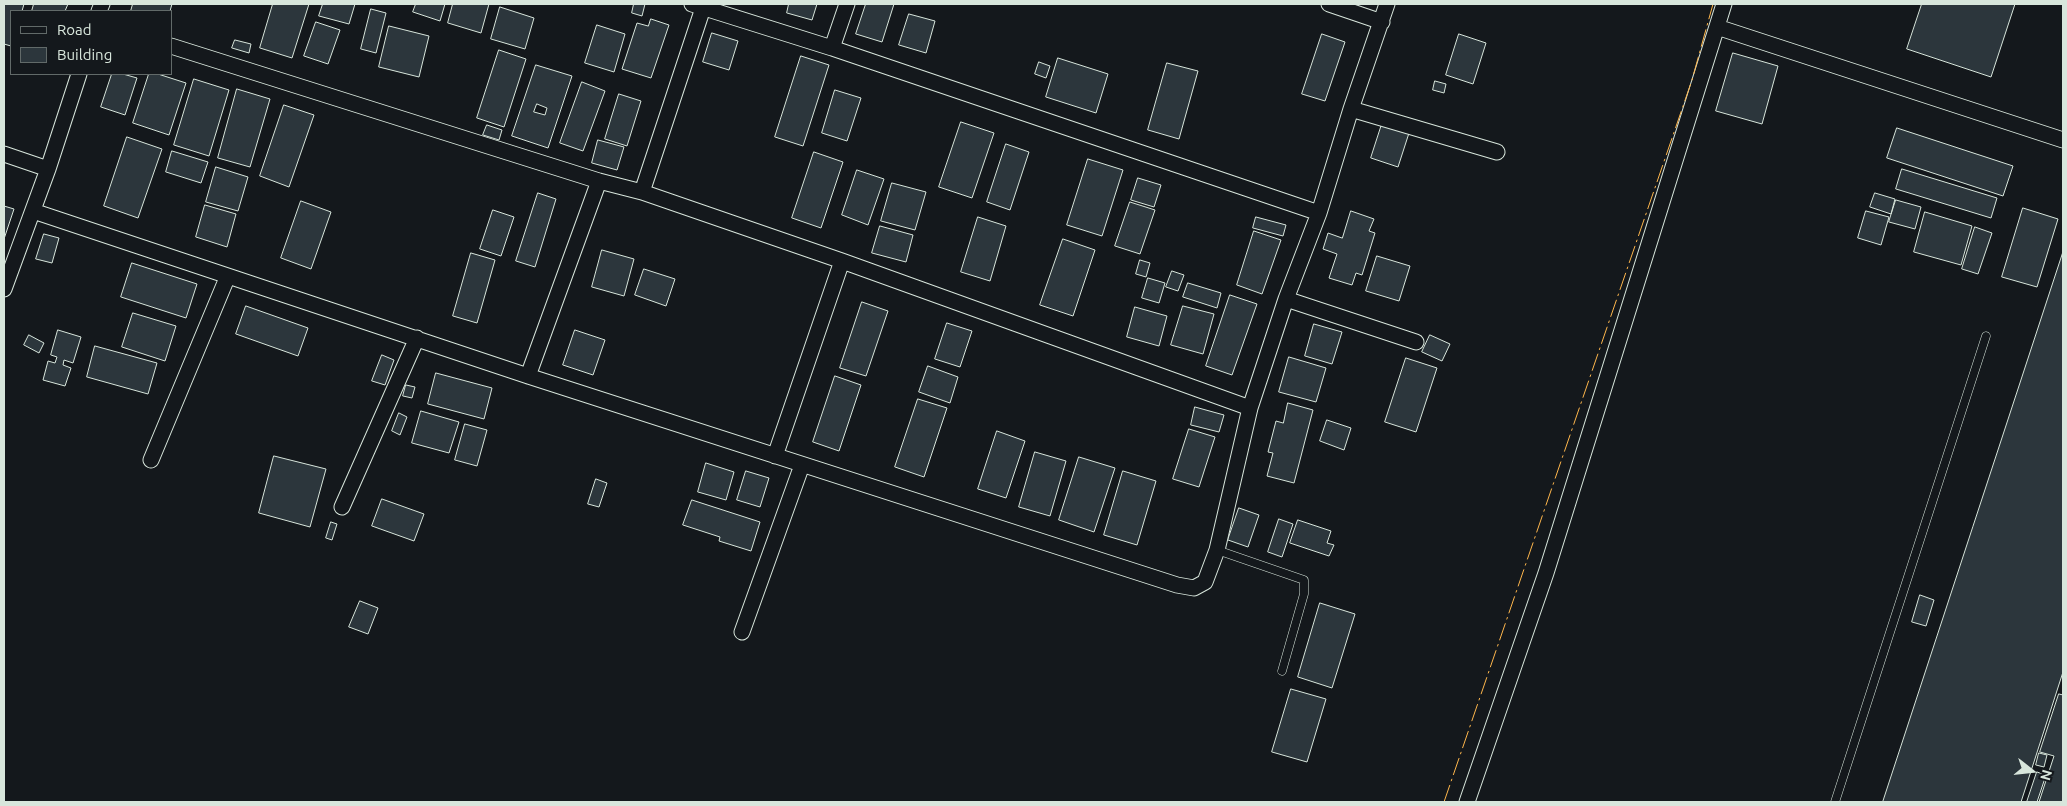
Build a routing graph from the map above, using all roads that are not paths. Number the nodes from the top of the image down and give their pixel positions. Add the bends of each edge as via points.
1 (847, 4) edge
2 (1328, 4) edge
3 (1387, 4) edge
4 (1724, 4) edge
5 (697, 6) edge
6 (1382, 22) junction
7 (1717, 27) junction
8 (172, 46) edge
9 (832, 48) junction
10 (78, 75) edge
11 (1351, 109) junction
12 (2063, 140) edge
13 (1497, 152) dead end
14 (4, 154) edge
15 (48, 169) junction
16 (600, 181) junction
17 (642, 192) junction
18 (33, 212) junction
19 (1319, 213) junction
20 (842, 261) junction
21 (227, 278) junction
22 (4, 289) edge
23 (1286, 299) junction
24 (1986, 336) dead end
25 (417, 338) junction
26 (1416, 342) dead end
27 (528, 376) junction
28 (1250, 408) junction
29 (775, 456) junction
30 (151, 460) dead end
31 (802, 465) junction
32 (342, 507) dead end
33 (1217, 550) junction
34 (742, 632) dead end
35 (1282, 671) dead end
36 (1467, 802) edge
37 (1835, 802) edge

1 - 9 street
2 - 6 street
3 - 6 street
4 - 7 street
5 - 9 street
5 - 17 street
6 - 11 street
7 - 12 street
7 - 36 street via 1546,573
8 - 16 street
9 - 19 street
10 - 15 street
11 - 13 street
11 - 19 street
14 - 15 street
15 - 18 street
16 - 17 street
16 - 27 street
17 - 20 street
18 - 21 street
18 - 22 street
19 - 23 street
20 - 28 street
20 - 29 street
21 - 25 street
21 - 30 street
23 - 26 street
23 - 28 street
24 - 37 lane
25 - 27 street
25 - 32 street
27 - 29 street
28 - 33 street
29 - 31 street
31 - 33 street via 1177,585 1194,588 1205,582
31 - 34 street
33 - 35 lane via 1304,580 1304,594

